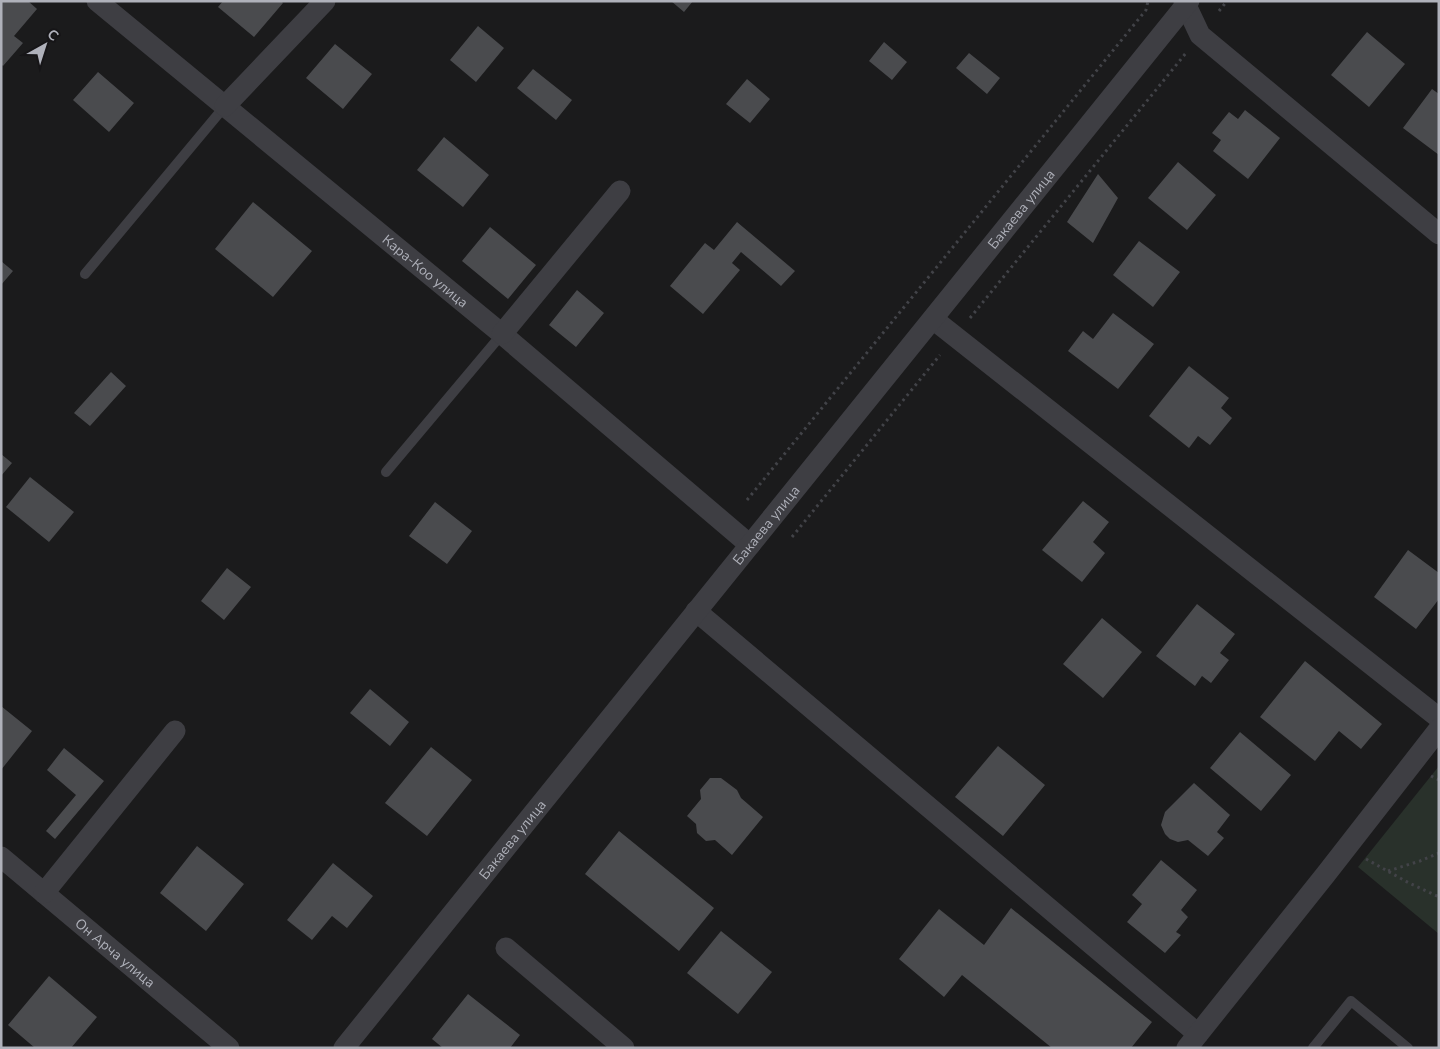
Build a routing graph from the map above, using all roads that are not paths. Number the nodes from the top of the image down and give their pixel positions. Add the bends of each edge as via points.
1 (97, 1) edge
2 (325, 1) edge
3 (1187, 2) edge
4 (225, 106) junction
5 (620, 191) dead end
6 (1439, 234) edge
7 (85, 274) dead end
8 (933, 319) junction
9 (502, 334) junction
10 (386, 472) dead end
11 (750, 545) junction
12 (696, 611) junction
13 (1439, 718) edge
14 (1439, 729) edge
15 (175, 731) dead end
16 (1, 857) edge
17 (44, 894) junction
18 (506, 948) dead end
19 (1193, 1041) edge
20 (229, 1048) edge
21 (344, 1048) edge
22 (624, 1048) edge
23 (1313, 1048) edge
24 (1408, 1048) edge

1 - 4 street, Кара-Коо улица
2 - 4 street
3 - 6 street via 1200,35
3 - 8 street, Бакаева улица
4 - 7 lane
4 - 9 street, Кара-Коо улица
5 - 9 street
8 - 11 street, Бакаева улица
8 - 13 street
9 - 10 lane
9 - 11 street, Кара-Коо улица
11 - 12 street, Бакаева улица
12 - 19 street
12 - 21 street, Бакаева улица
14 - 19 street
15 - 17 street
16 - 17 street, Он Арча улица
17 - 20 street, Он Арча улица
18 - 22 street
23 - 24 lane via 1351,1001

